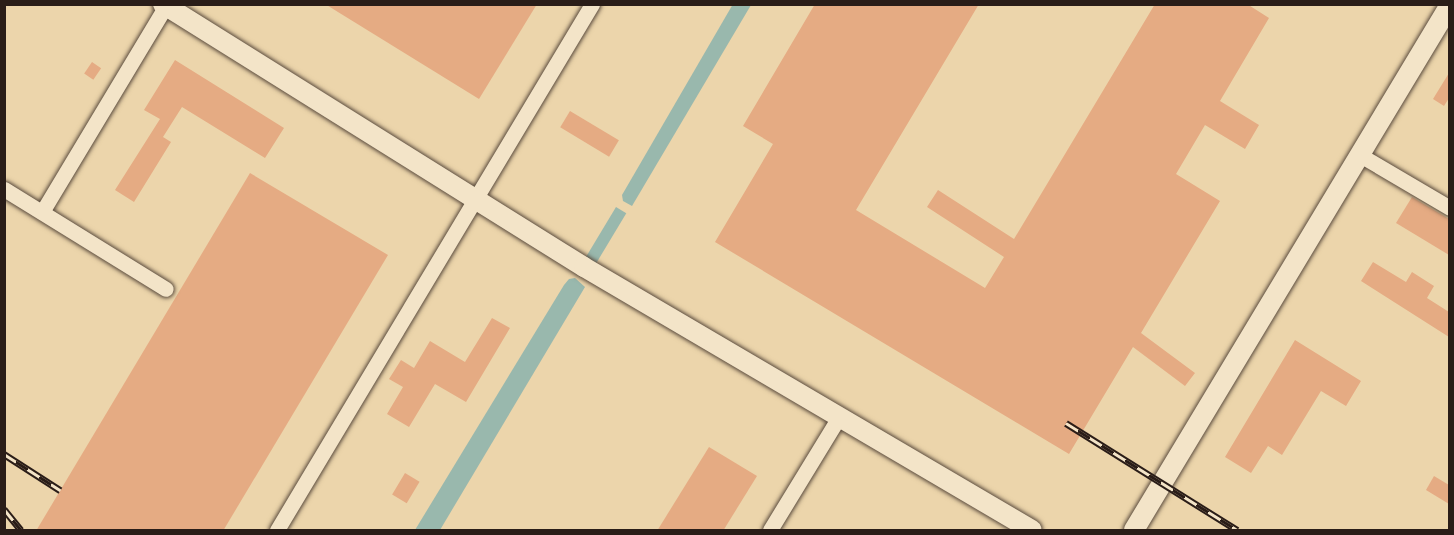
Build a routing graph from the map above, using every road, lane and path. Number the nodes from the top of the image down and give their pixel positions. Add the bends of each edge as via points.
1 (592, 4) edge
2 (165, 5) edge
3 (1449, 5) edge
4 (1360, 155) junction
5 (4, 189) edge
6 (474, 198) junction
7 (1449, 208) edge
8 (42, 212) junction
9 (166, 289) dead end
10 (839, 417) junction
11 (277, 531) edge
12 (770, 531) edge
13 (1032, 531) edge
14 (1134, 531) edge

1 - 6 street
2 - 6 street
2 - 8 street
3 - 4 street
4 - 7 street
4 - 14 street
5 - 8 street
6 - 10 street
6 - 11 street
8 - 9 street
10 - 12 street
10 - 13 street

